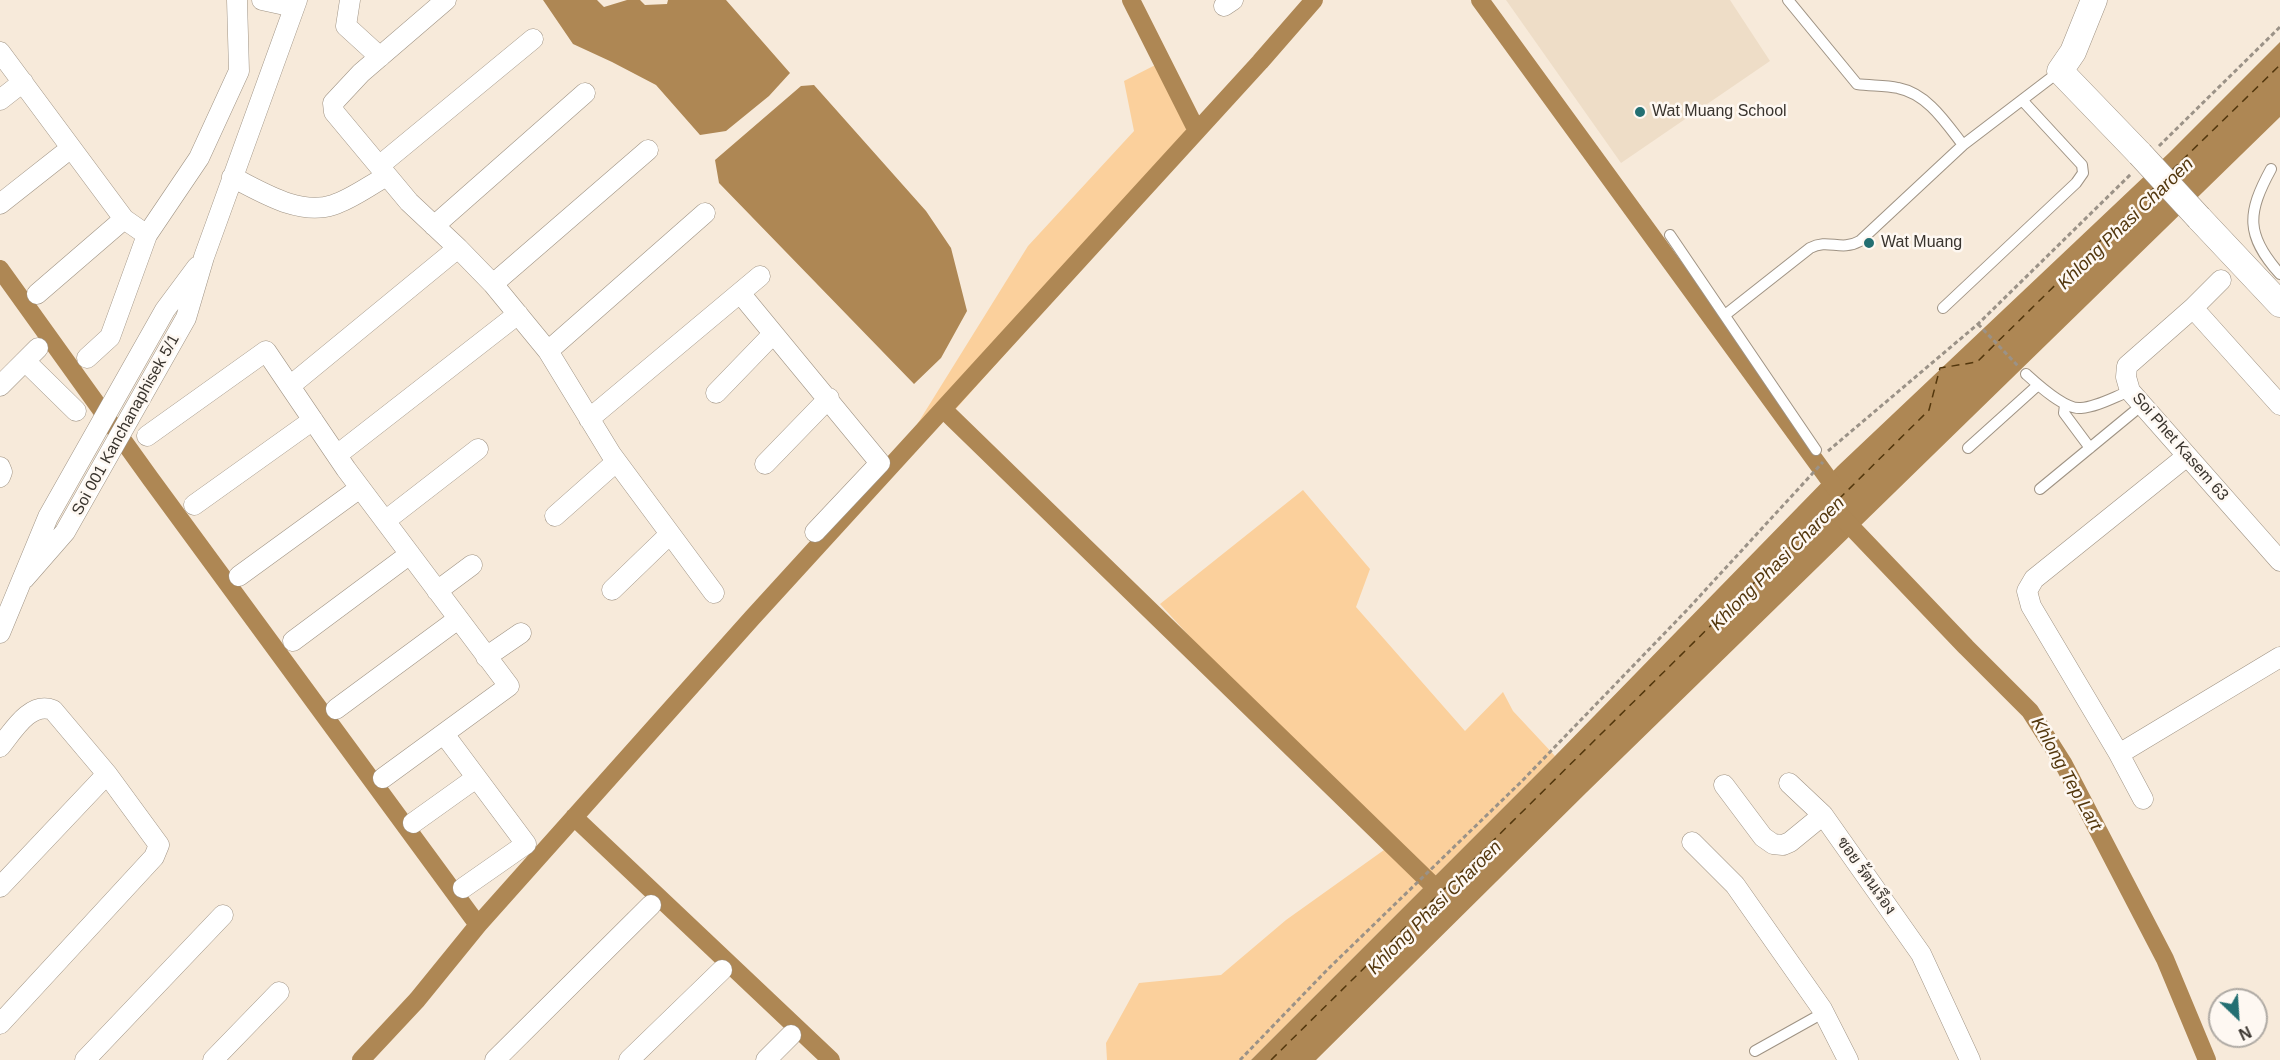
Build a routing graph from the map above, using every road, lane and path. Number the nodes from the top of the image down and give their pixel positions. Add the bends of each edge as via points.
1 (237, 0) edge
2 (262, 0) edge
3 (350, 0) edge
4 (446, 0) edge
5 (1788, 0) edge
6 (2094, 0) edge
7 (295, 3) edge
8 (2280, 27) edge
9 (533, 39) dead end
10 (0, 52) edge
11 (380, 57) junction
12 (2060, 71) junction
13 (23, 82) junction
14 (585, 93) dead end
15 (0, 100) edge
16 (2022, 100) junction
17 (1963, 146) junction
18 (71, 148) junction
19 (648, 150) dead end
20 (2143, 158) junction
21 (2271, 169) dead end
22 (383, 171) junction
23 (232, 177) junction
24 (0, 204) edge
25 (705, 213) dead end
26 (124, 219) junction
27 (434, 226) junction
28 (147, 235) junction
29 (1670, 235) dead end
30 (458, 248) junction
31 (204, 257) junction
32 (2280, 274) edge
33 (760, 276) dead end
34 (2221, 280) dead end
35 (493, 284) junction
36 (740, 292) junction
37 (37, 294) dead end
38 (2280, 304) edge
39 (1943, 308) dead end
40 (2193, 308) junction
41 (518, 314) junction
42 (1725, 315) junction
43 (1978, 324) junction
44 (773, 334) junction
45 (548, 351) junction
46 (87, 358) dead end
47 (2026, 374) joint
48 (2038, 385) junction
49 (0, 386) edge
50 (290, 386) junction
51 (716, 393) dead end
52 (829, 398) junction
53 (2136, 398) junction
54 (2065, 405) junction
55 (2280, 405) edge
56 (76, 411) dead end
57 (589, 419) junction
58 (313, 420) junction
59 (147, 436) dead end
60 (1968, 448) dead end
61 (2090, 448) junction
62 (478, 449) dead end
63 (1821, 451) joint
64 (337, 455) junction
65 (2187, 456) junction
66 (1824, 461) dead end
67 (616, 462) junction
68 (765, 464) dead end
69 (0, 467) edge
70 (0, 477) edge
71 (360, 488) junction
72 (2040, 489) dead end
73 (194, 505) dead end
74 (555, 516) dead end
75 (385, 521) junction
76 (815, 532) dead end
77 (670, 534) junction
78 (410, 554) junction
79 (2280, 561) edge
80 (472, 565) dead end
81 (239, 576) dead end
82 (24, 579) junction
83 (612, 590) dead end
84 (437, 591) junction
85 (714, 593) dead end
86 (458, 619) junction
87 (0, 633) edge
88 (521, 633) dead end
89 (293, 641) dead end
90 (486, 657) junction
91 (2280, 657) edge
92 (336, 709) dead end
93 (444, 734) junction
94 (0, 747) edge
95 (2119, 754) junction
96 (107, 774) junction
97 (382, 778) dead end
98 (476, 778) junction
99 (1789, 783) dead end
100 (1724, 785) dead end
101 (2143, 800) dead end
102 (1824, 816) junction
103 (413, 823) dead end
104 (1692, 842) dead end
105 (0, 887) edge
106 (463, 888) dead end
107 (651, 905) dead end
108 (223, 915) dead end
109 (722, 970) dead end
110 (279, 992) dead end
111 (1823, 1013) junction
112 (0, 1024) edge
113 (791, 1035) dead end
114 (1755, 1051) dead end
115 (86, 1060) edge
116 (213, 1060) edge
117 (495, 1060) edge
118 (629, 1060) edge
119 (766, 1060) edge
120 (1240, 1060) edge
121 (1848, 1060) edge
122 (1970, 1060) edge

1 - 28 street via 239,71 198,158
2 - 7 street
3 - 11 street via 346,26
4 - 11 street
5 - 17 lane via 1857,84 1899,88 1922,98
6 - 12 street via 2073,52
7 - 23 street, Soi 001 Kanchanaphisek 5/1
8 - 20 path
9 - 22 street
10 - 13 street
11 - 22 street via 338,97 332,108
12 - 16 lane
12 - 20 street
13 - 15 street
13 - 18 street
14 - 27 street
16 - 17 lane
16 - 39 lane via 2082,165 2083,172 2076,183
17 - 42 lane via 1860,241 1842,248 1827,243 1810,248
18 - 24 street
18 - 26 street
19 - 35 street
20 - 38 street, bridge
20 - 43 path
21 - 32 lane via 2258,193 2253,215 2262,254
22 - 23 street via 336,204 321,208 301,207
22 - 27 street
23 - 31 street, Soi 001 Kanchanaphisek 5/1
25 - 45 street
26 - 28 street
26 - 37 street
27 - 30 street
28 - 46 street via 110,337
29 - 42 lane
30 - 35 street
30 - 50 street
31 - 82 street, Soi 001 Kanchanaphisek 5/1 via 165,310 48,517
31 - 82 street, Soi 001 Kanchanaphisek 5/1 via 186,318 65,532
33 - 36 street
34 - 40 street
35 - 41 street
36 - 44 street
36 - 57 street
40 - 53 street, Soi Phet Kasem 63 via 2127,366 2126,377
40 - 55 street
41 - 45 street
41 - 64 street
42 - 63 lane
43 - 47 path
43 - 63 path
44 - 51 street
44 - 52 street
45 - 57 street
47 - 48 lane
48 - 54 lane
48 - 60 lane
49 - 56 street via 31,355
50 - 58 street
50 - 59 street via 266,351
52 - 68 street
52 - 76 street via 880,463
53 - 54 lane via 2080,409
53 - 61 lane
53 - 65 street, Soi Phet Kasem 63
54 - 61 lane via 2064,413
57 - 67 street
58 - 64 street
58 - 73 street
61 - 72 lane
62 - 75 street
64 - 71 street
65 - 79 street, Soi Phet Kasem 63
65 - 95 street via 2034,579 2027,591 2031,606
66 - 120 path via 1521,782
67 - 74 street
67 - 77 street
69 - 70 street
71 - 75 street
71 - 81 street
75 - 78 street
77 - 83 street
77 - 85 street
78 - 84 street
78 - 89 street
80 - 84 street
82 - 87 street, Soi 001 Kanchanaphisek 5/1
84 - 86 street
86 - 90 street
86 - 92 street
88 - 90 street
90 - 93 street via 509,686
91 - 95 street
93 - 97 street
93 - 98 street
94 - 96 street via 32,710 50,708
95 - 101 street
96 - 105 street
96 - 112 street via 156,839 158,850
98 - 103 street
98 - 106 street via 526,844
99 - 102 street, ซอย ร้ตนเรึอง
100 - 102 street via 1763,837 1773,843 1790,842
102 - 122 street, ซอย ร้ตนเรึอง via 1921,954
104 - 111 street via 1735,885
107 - 117 street
108 - 115 street
109 - 118 street
110 - 116 street
111 - 114 lane
111 - 121 street
113 - 119 street

